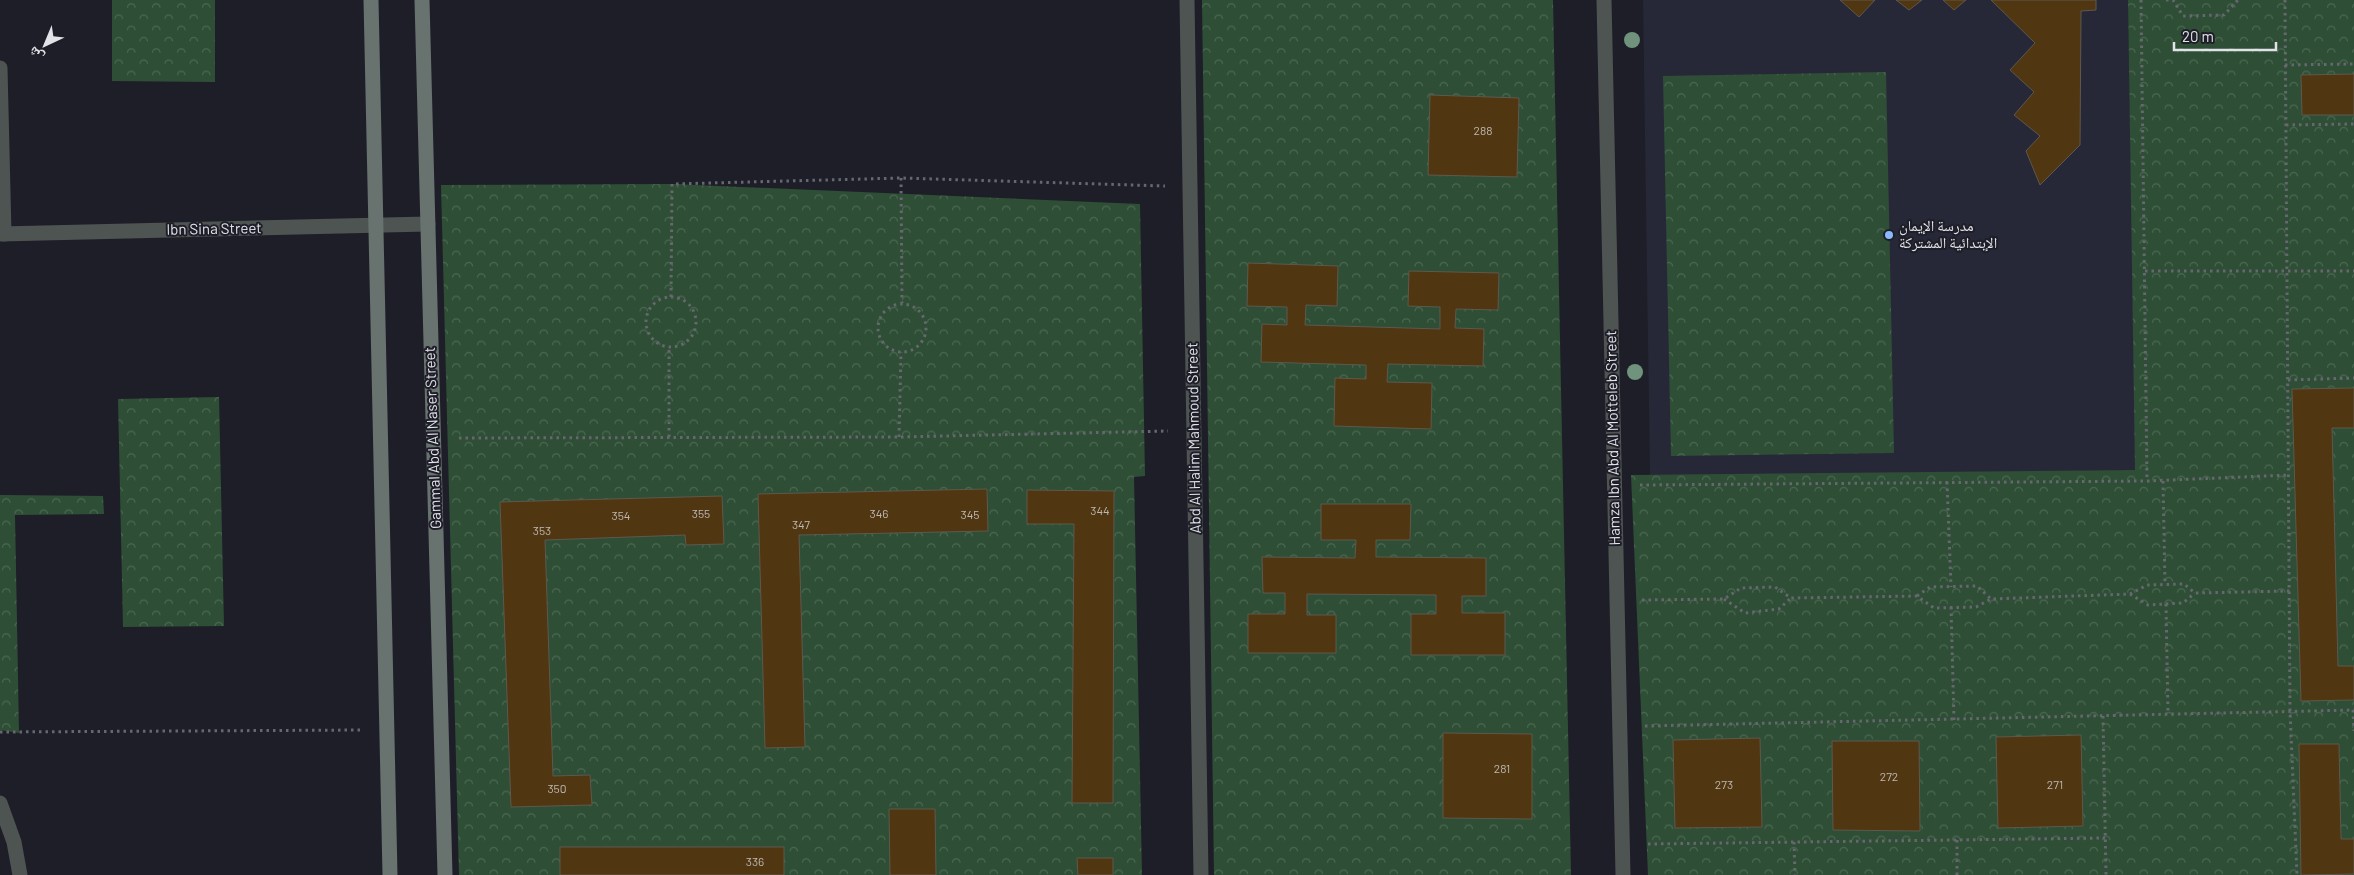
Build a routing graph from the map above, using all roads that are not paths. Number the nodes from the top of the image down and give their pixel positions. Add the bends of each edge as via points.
1 (371, 0) edge
2 (422, 0) edge
3 (1187, 0) edge
4 (1604, 0) edge
5 (0, 68) edge
6 (428, 224) junction
7 (376, 225) junction
8 (2, 234) edge
9 (0, 803) edge
10 (20, 875) edge
11 (390, 875) edge
12 (445, 875) edge
13 (1201, 875) edge
14 (1623, 875) edge

1 - 7 main road
2 - 6 main road, Gammal Abd Al Naser Street
3 - 13 street, Abd Al Halim Mahmoud Street
4 - 14 street, Hamza Ibn Abd Al Motteleb Street
5 - 8 street
6 - 7 street, Ibn Sina Street
6 - 12 main road, Gammal Abd Al Naser Street
7 - 8 street, Ibn Sina Street
7 - 11 main road
9 - 10 street via 14,842

